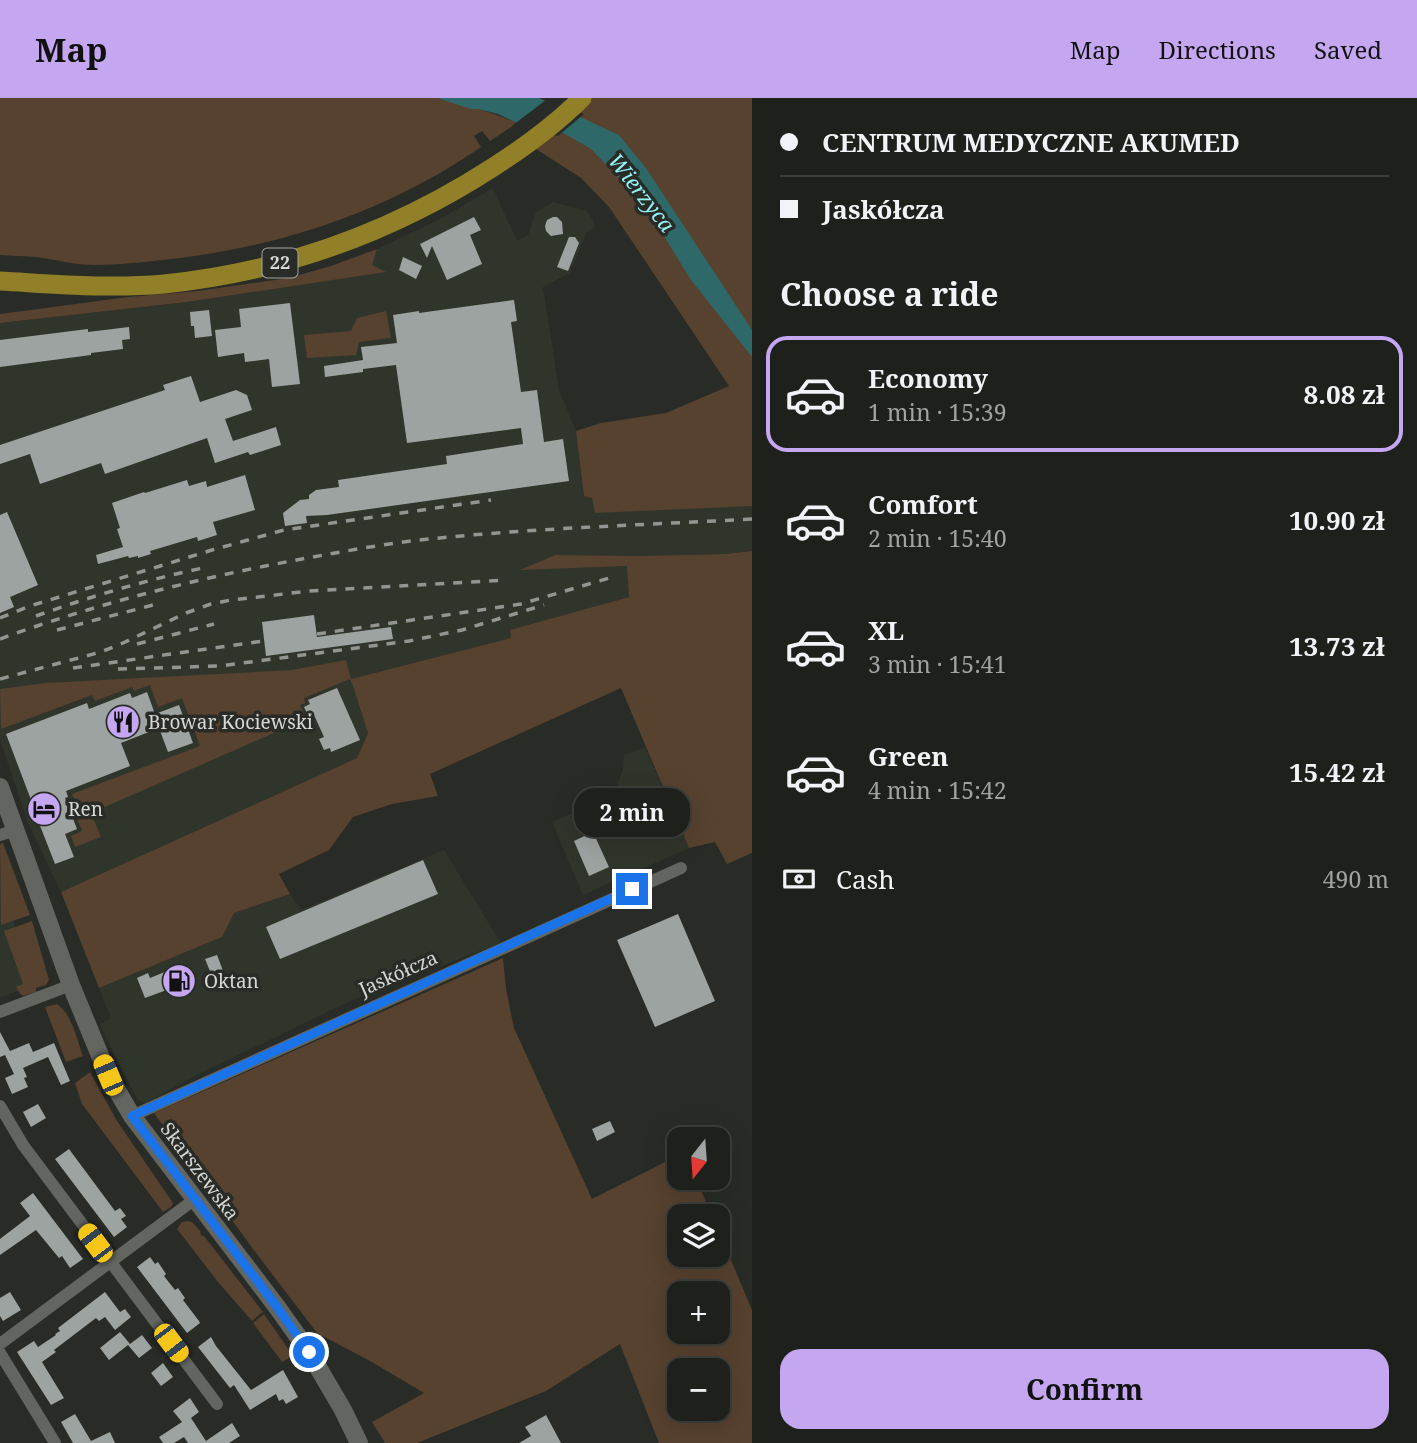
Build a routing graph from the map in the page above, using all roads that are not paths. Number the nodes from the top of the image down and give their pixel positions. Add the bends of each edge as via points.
1 (569, 103) edge
2 (526, 138) junction
3 (0, 271) edge
4 (0, 281) edge
5 (0, 787) edge
6 (8, 833) edge
7 (681, 867) dead end
8 (71, 985) junction
9 (0, 1012) edge
10 (0, 1106) edge
11 (132, 1116) junction
12 (195, 1199) junction
13 (110, 1263) junction
14 (0, 1344) edge
15 (0, 1353) edge
16 (217, 1404) dead end
17 (55, 1443) edge
18 (359, 1443) edge

1 - 2 main road, 22
2 - 3 main road, 22 via 395,211 270,255 137,275
2 - 4 main road, 22 via 470,182 428,206 333,247 280,264 163,284
5 - 6 main road, Skarszewska
6 - 8 main road, Skarszewska
7 - 11 street, Jaskółcza
8 - 9 street
8 - 11 main road, Skarszewska via 108,1075
10 - 13 street via 23,1145
11 - 12 main road, Skarszewska
12 - 13 street
12 - 18 main road, Skarszewska via 309,1352
13 - 14 street
13 - 16 street
15 - 17 street

